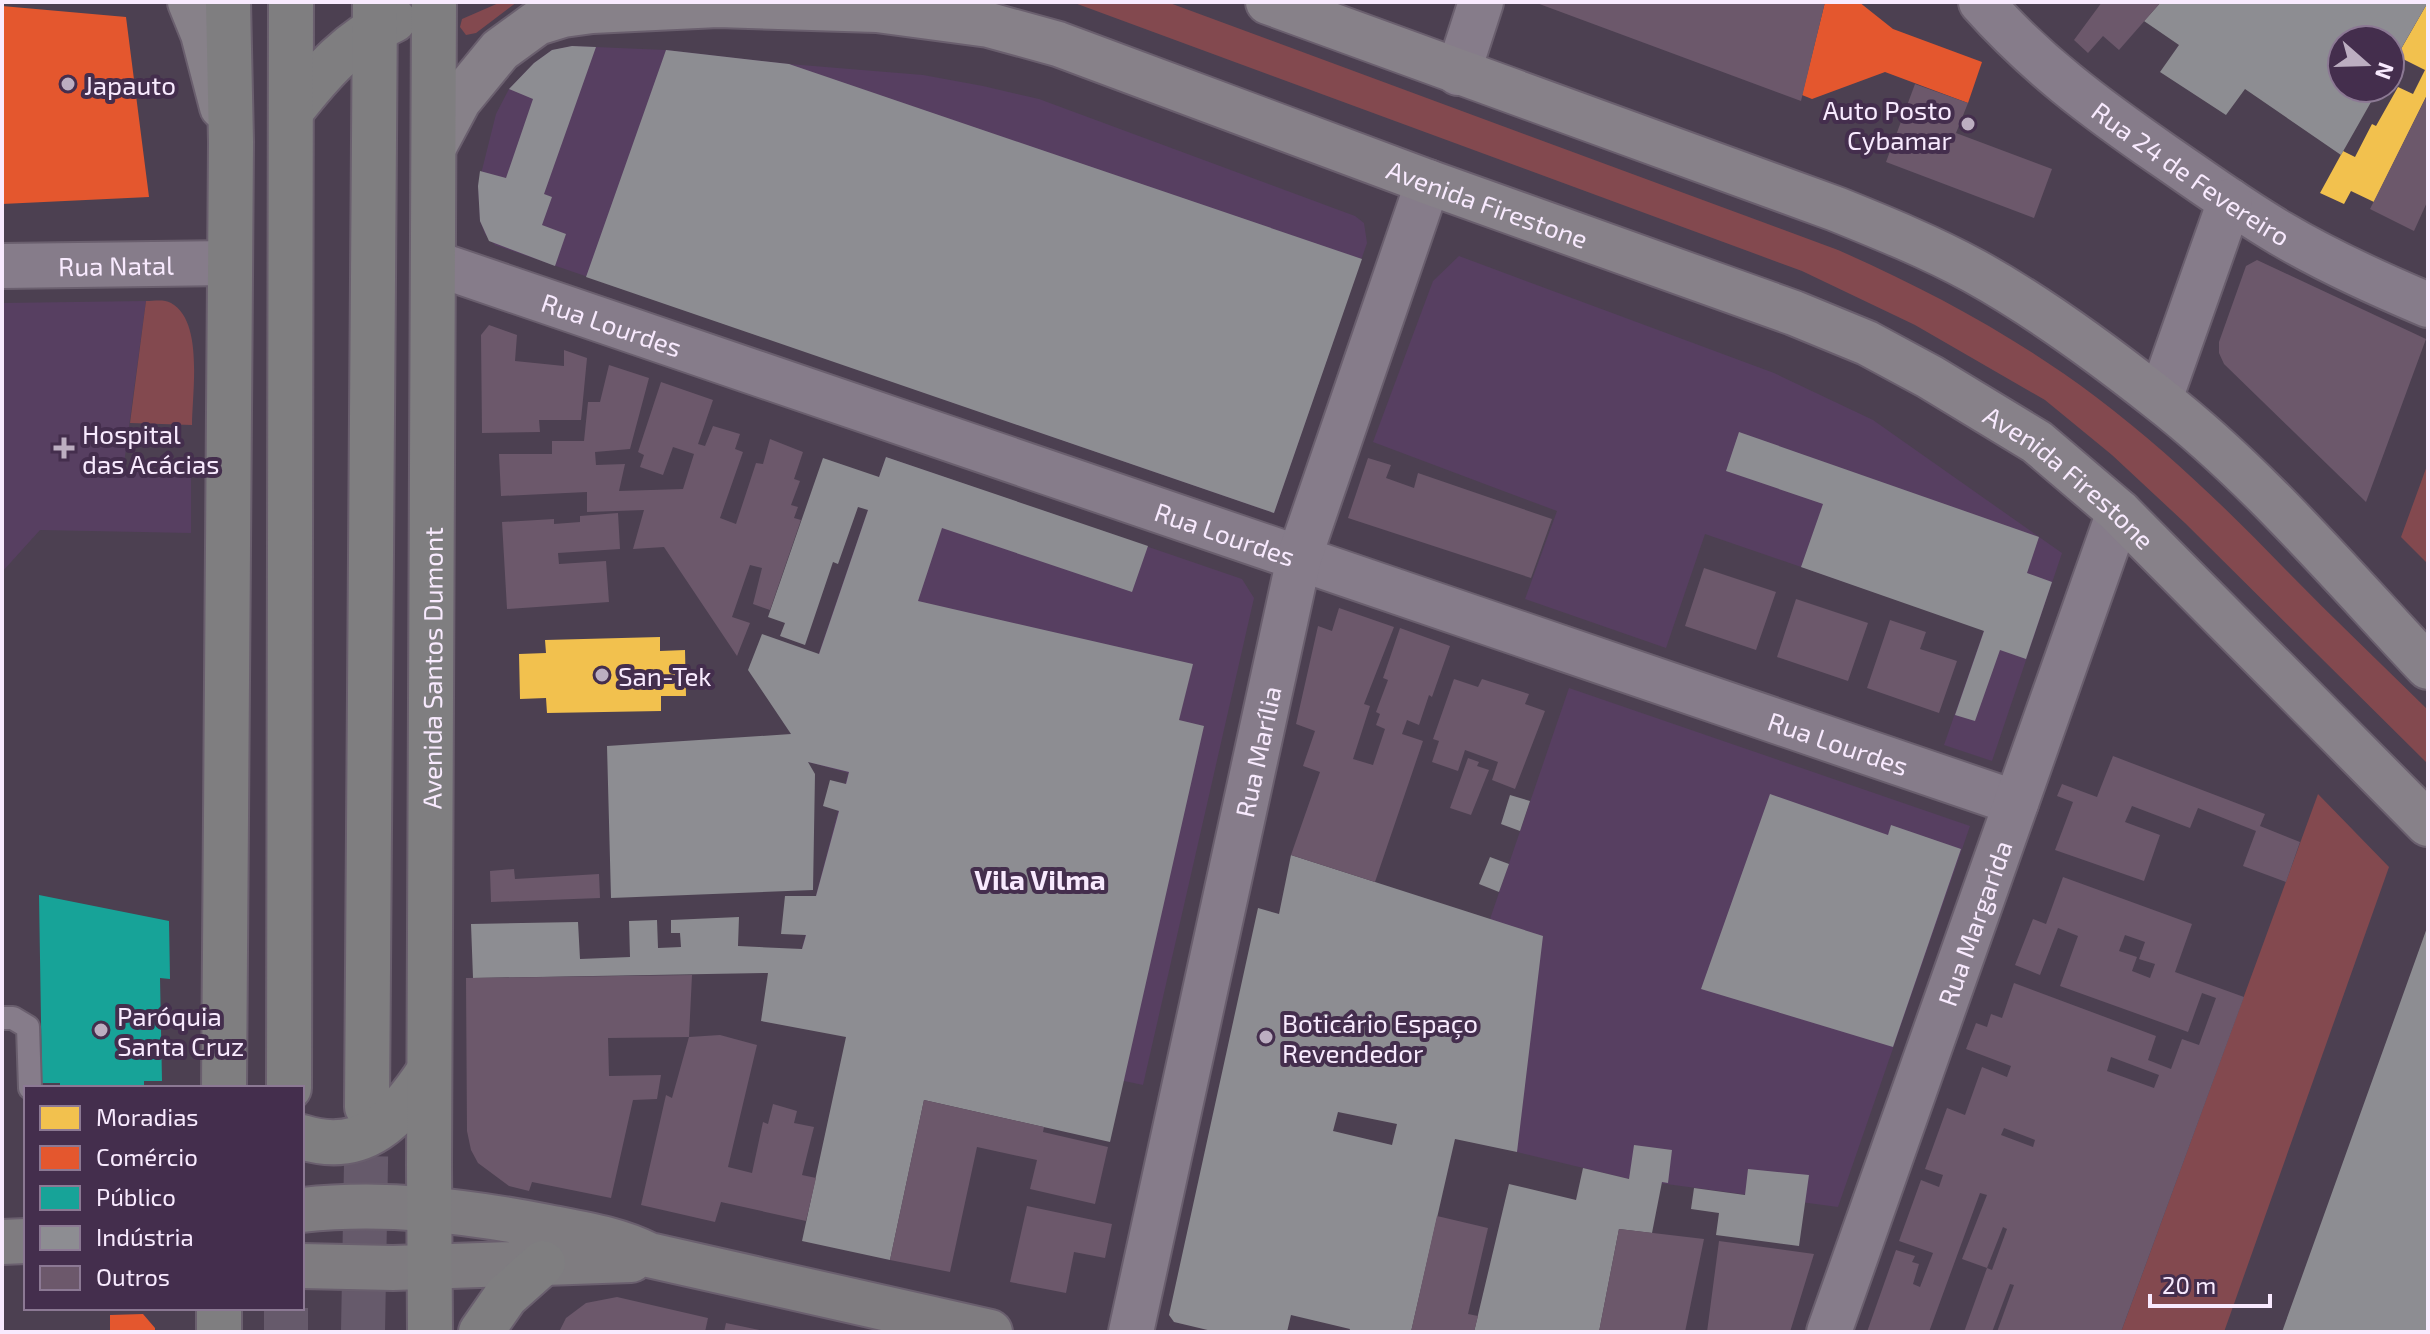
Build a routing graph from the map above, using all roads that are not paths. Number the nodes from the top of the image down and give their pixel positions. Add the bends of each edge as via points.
1 (190, 2) edge
2 (228, 2) edge
3 (291, 2) edge
4 (435, 2) edge
5 (1268, 2) edge
6 (1481, 2) edge
7 (1981, 2) edge
8 (716, 4) edge
9 (374, 15) edge
10 (1458, 73) junction
11 (292, 110) junction
12 (231, 142) junction
13 (435, 145) junction
14 (1428, 182) junction
15 (2230, 201) junction
16 (229, 263) junction
17 (434, 263) junction
18 (2, 266) edge
19 (2428, 305) edge
20 (2160, 399) junction
21 (2119, 512) junction
22 (1299, 558) junction
23 (2428, 667) edge
24 (2016, 803) junction
25 (2428, 824) edge
26 (2, 1018) edge
27 (429, 1071) junction
28 (229, 1080) edge
29 (30, 1086) edge
30 (289, 1086) edge
31 (367, 1107) tunnel mouth
32 (304, 1138) edge
33 (429, 1209) junction
34 (304, 1210) edge
35 (24, 1241) edge
36 (2, 1242) edge
37 (649, 1255) junction
38 (543, 1263) junction
39 (304, 1266) edge
40 (429, 1267) junction
41 (219, 1310) edge
42 (219, 1332) edge
43 (430, 1332) edge
44 (481, 1332) edge
45 (990, 1332) edge
46 (1131, 1332) edge
47 (1829, 1332) edge

1 - 12 main road
2 - 12 highway
3 - 11 highway
4 - 9 highway
4 - 13 highway, Avenida Santos Dumont
5 - 10 main road
6 - 10 street
7 - 15 street, Rua 24 de Fevereiro via 2050,72
8 - 13 main road, Avenida Firestone via 592,11 537,23 500,50 459,100
8 - 14 main road, Avenida Firestone via 877,10 989,25 1058,44
9 - 11 highway
9 - 31 highway
10 - 20 main road via 1917,242 2032,306
11 - 30 highway
12 - 16 highway
13 - 17 highway, Avenida Santos Dumont
14 - 21 main road, Avenida Firestone via 1867,343 2037,442
14 - 22 street, Rua Marília
15 - 19 street, Rua 24 de Fevereiro via 2316,253
15 - 20 street
16 - 18 street, Rua Natal
16 - 28 highway
17 - 22 street, Rua Lourdes
17 - 27 highway, Avenida Santos Dumont
20 - 23 main road via 2256,487
21 - 24 street, Rua Margarida
21 - 25 main road, Avenida Firestone
22 - 24 street, Rua Lourdes
22 - 46 street, Rua Marília
24 - 47 street, Rua Margarida
26 - 29 lane via 28,1027
27 - 32 highway via 393,1119 366,1135 344,1142
27 - 33 highway, Avenida Santos Dumont
33 - 34 main road
33 - 37 main road via 610,1239
33 - 40 highway, Avenida Santos Dumont
35 - 36 main road
37 - 38 main road via 625,1262
37 - 45 main road
38 - 40 main road
38 - 44 highway via 506,1296
39 - 40 main road
40 - 43 highway, Avenida Santos Dumont
41 - 42 highway

